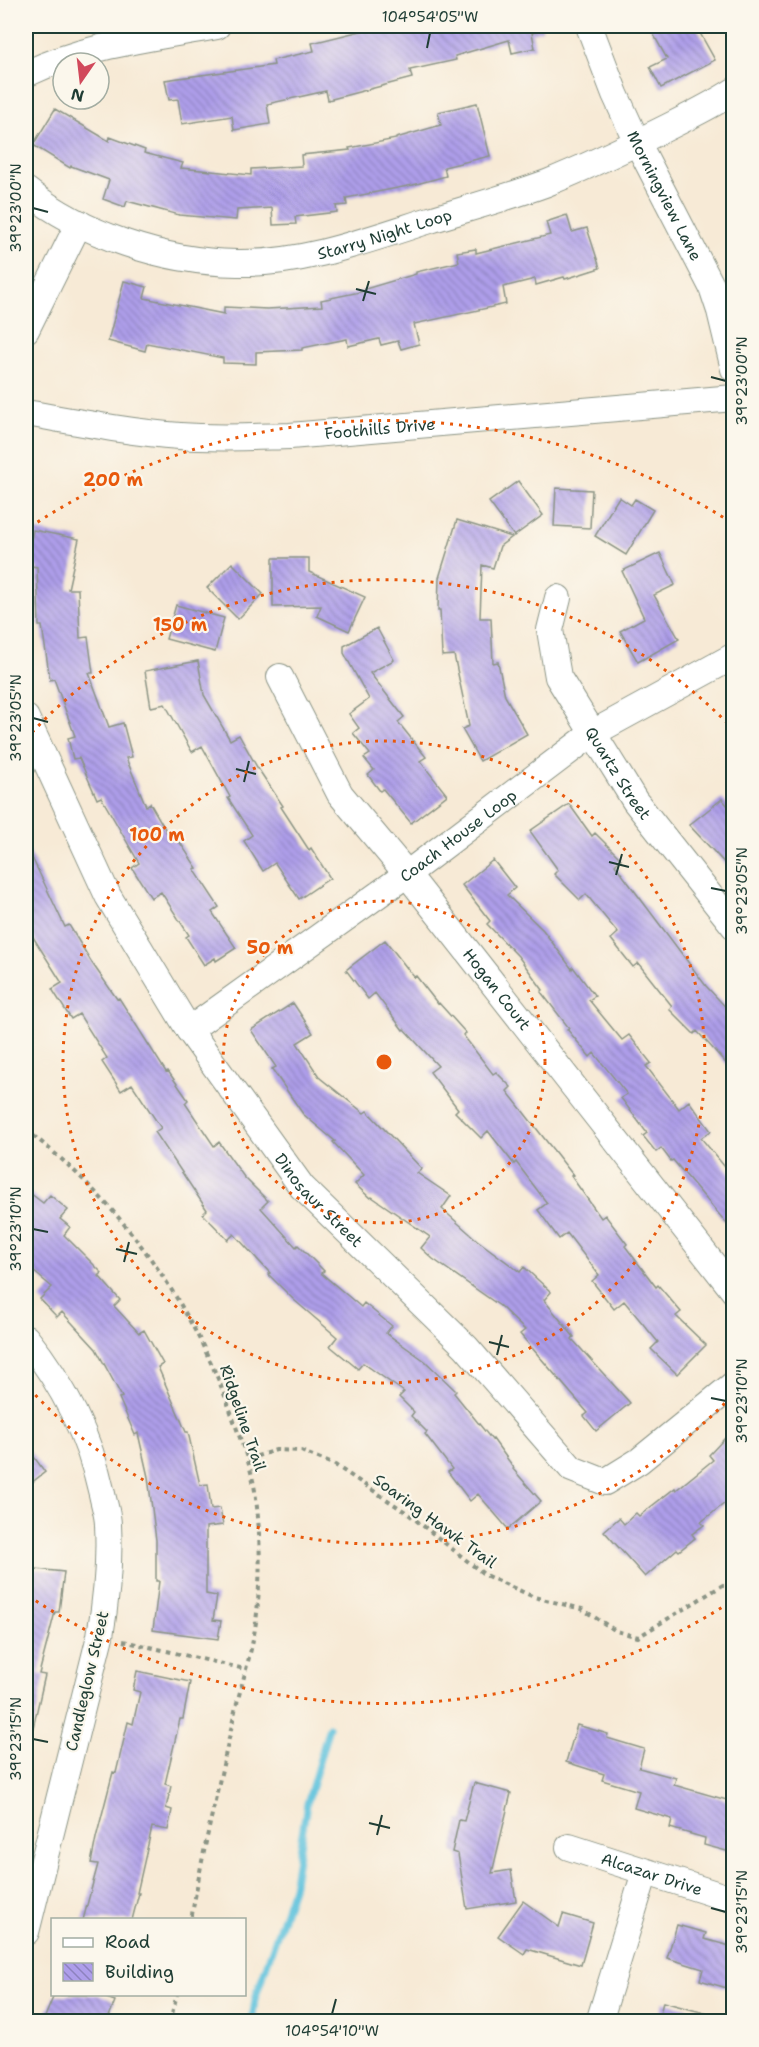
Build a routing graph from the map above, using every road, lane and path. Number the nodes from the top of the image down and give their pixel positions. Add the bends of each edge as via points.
1 (217, 26) edge
2 (589, 26) edge
3 (26, 74) edge
4 (734, 91) edge
5 (637, 142) junction
6 (26, 190) edge
7 (79, 223) junction
8 (26, 330) edge
9 (734, 369) edge
10 (734, 398) edge
11 (26, 413) edge
12 (558, 598) dead end
13 (734, 656) edge
14 (280, 677) dead end
15 (26, 718) edge
16 (593, 733) junction
17 (408, 874) junction
18 (734, 926) edge
19 (189, 1029) junction
20 (26, 1130) edge
21 (734, 1291) edge
22 (28, 1345) edge
23 (734, 1384) edge
24 (248, 1459) junction
25 (734, 1585) edge
26 (100, 1635) junction
27 (245, 1669) junction
28 (569, 1847) dead end
29 (645, 1872) junction
30 (734, 1900) edge
31 (191, 1918) edge
32 (26, 1932) edge
33 (177, 1996) edge
34 (170, 2022) edge
35 (599, 2022) edge

1 - 3 street via 79,52
2 - 5 street, Morningview Lane
4 - 5 street, Starry Night Loop
5 - 7 street, Starry Night Loop via 545,183 310,256 237,263 200,260 120,241
5 - 9 street, Morningview Lane via 712,287
6 - 7 street, Starry Night Loop
7 - 8 street
10 - 11 street, Foothills Drive via 235,438 129,431
12 - 16 street, Quartz Street via 550,630 558,677
13 - 16 street, Coach House Loop
14 - 17 street, Hogan Court via 340,794
15 - 19 street, Dinosaur Street via 108,896
16 - 17 street, Coach House Loop
16 - 18 street, Quartz Street via 635,801
17 - 19 street, Coach House Loop
17 - 21 street, Hogan Court
19 - 23 street, Dinosaur Street via 302,1187 466,1347 572,1469 605,1482 639,1461
20 - 24 path, Ridgeline Trail via 83,1180 124,1223 153,1263 211,1362
22 - 26 street, Candleglow Street via 56,1378 81,1428 99,1480 108,1524 106,1596
24 - 25 path, Soaring Hawk Trail via 276,1450 301,1451 335,1465 408,1513 485,1575 534,1597 582,1609 616,1631 638,1637 723,1585
24 - 27 path, Ridgeline Trail via 255,1491 259,1551 255,1626
26 - 27 path
26 - 32 street, Candleglow Street
27 - 31 path, Ridgeline Trail
28 - 29 street, Alcazar Drive
29 - 30 street, Alcazar Drive
29 - 35 street
33 - 34 path

